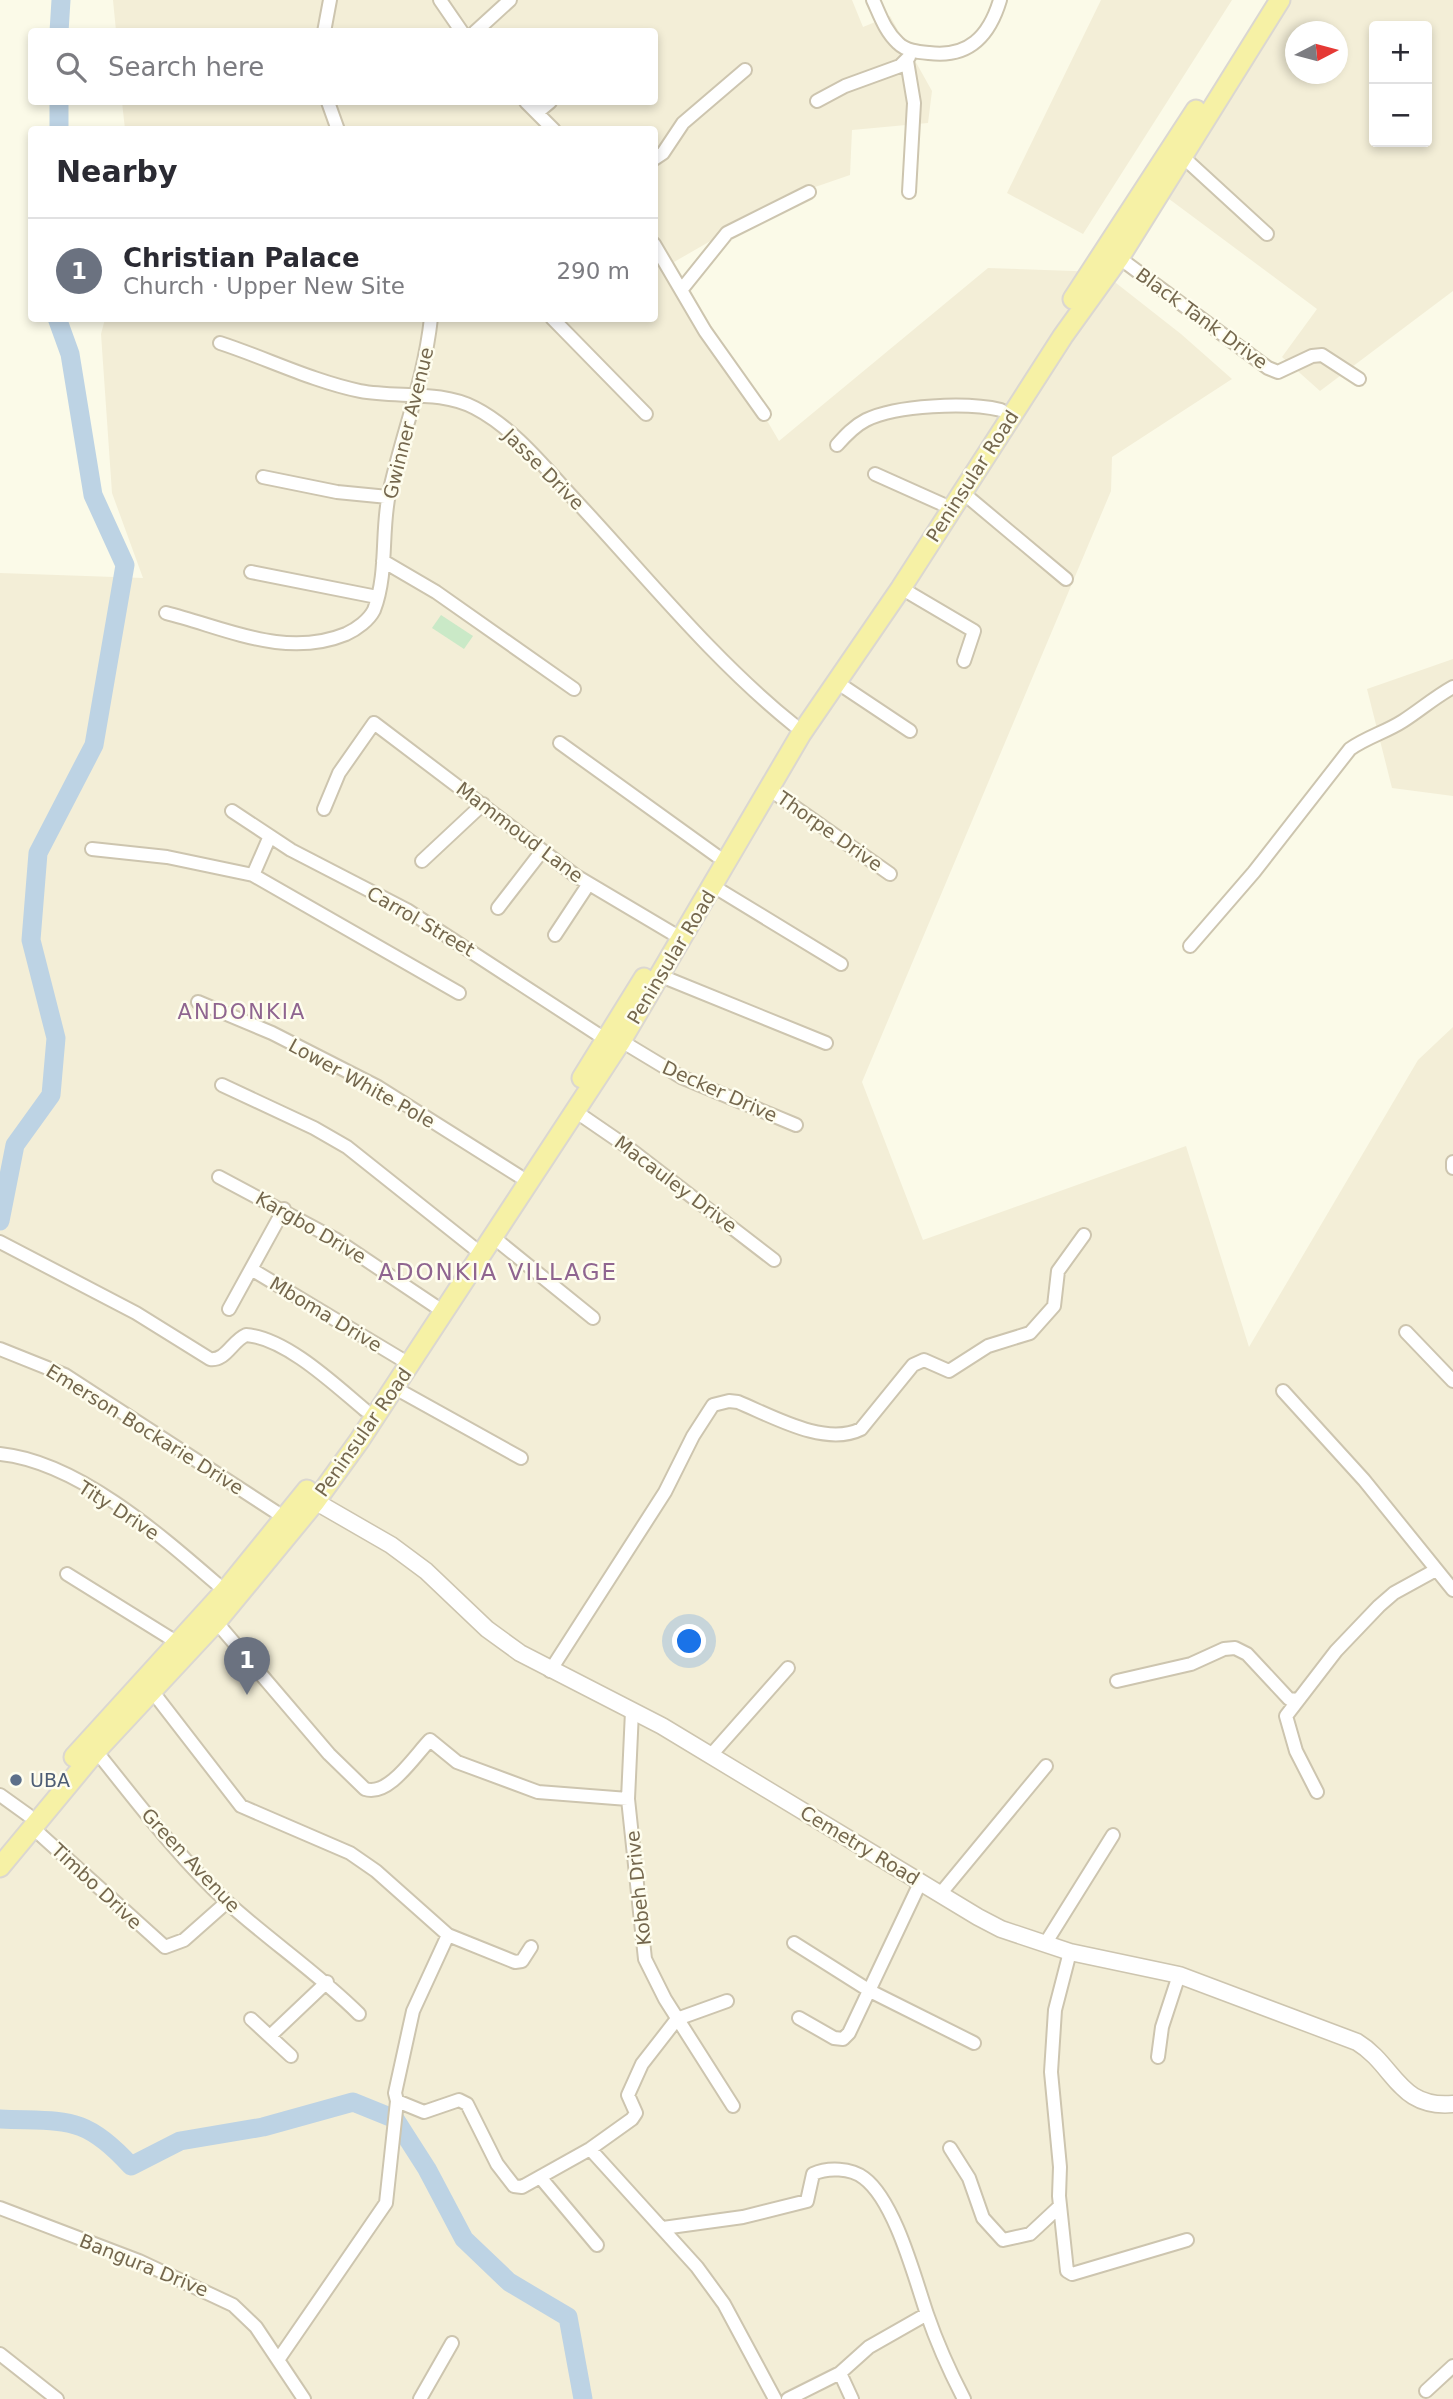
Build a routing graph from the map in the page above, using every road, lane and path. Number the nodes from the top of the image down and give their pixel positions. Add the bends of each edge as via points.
1 (330, 0) edge
2 (440, 0) edge
3 (510, 0) edge
4 (873, 0) edge
5 (1000, 0) edge
6 (1266, 0) edge
7 (1280, 0) edge
8 (325, 28) edge
9 (459, 28) edge
10 (479, 28) edge
11 (909, 56) junction
12 (745, 70) dead end
13 (817, 101) dead end
14 (329, 105) edge
15 (530, 105) edge
16 (546, 105) edge
17 (538, 112) junction
18 (337, 126) edge
19 (550, 126) edge
20 (658, 156) edge
21 (1183, 157) junction
22 (909, 191) dead end
23 (809, 192) dead end
24 (1267, 234) dead end
25 (658, 250) edge
26 (1113, 254) junction
27 (682, 289) junction
28 (430, 322) edge
29 (556, 322) edge
30 (220, 343) dead end
31 (1359, 379) dead end
32 (418, 396) junction
33 (1001, 410) junction
34 (646, 414) dead end
35 (764, 414) dead end
36 (837, 445) dead end
37 (875, 474) dead end
38 (263, 477) dead end
39 (962, 492) junction
40 (388, 497) junction
41 (942, 504) junction
42 (383, 561) junction
43 (251, 572) dead end
44 (1066, 579) dead end
45 (901, 588) junction
46 (377, 597) junction
47 (166, 612) dead end
48 (964, 661) dead end
49 (838, 683) junction
50 (1453, 687) edge
51 (574, 689) dead end
52 (794, 725) junction
53 (910, 731) dead end
54 (560, 743) dead end
55 (769, 789) junction
56 (483, 804) junction
57 (324, 809) dead end
58 (232, 811) dead end
59 (270, 836) junction
60 (92, 849) dead end
61 (542, 851) junction
62 (717, 856) junction
63 (422, 861) dead end
64 (890, 874) dead end
65 (253, 875) junction
66 (588, 885) junction
67 (713, 887) junction
68 (498, 908) dead end
69 (672, 933) junction
70 (555, 935) dead end
71 (1190, 946) dead end
72 (841, 964) dead end
73 (661, 975) junction
74 (459, 993) dead end
75 (198, 1002) dead end
76 (612, 1038) junction
77 (826, 1043) dead end
78 (222, 1085) dead end
79 (575, 1111) junction
80 (796, 1125) dead end
81 (519, 1176) junction
82 (219, 1177) dead end
83 (284, 1209) junction
84 (1084, 1235) dead end
85 (493, 1237) junction
86 (0, 1242) edge
87 (474, 1248) junction
88 (774, 1260) dead end
89 (251, 1269) junction
90 (435, 1306) junction
91 (229, 1309) dead end
92 (593, 1318) dead end
93 (1406, 1332) dead end
94 (0, 1349) edge
95 (401, 1359) junction
96 (1453, 1381) edge
97 (395, 1388) junction
98 (1283, 1391) dead end
99 (365, 1410) junction
100 (0, 1454) edge
101 (521, 1458) dead end
102 (309, 1498) junction
103 (285, 1518) junction
104 (1434, 1571) junction
105 (67, 1574) dead end
106 (1453, 1590) edge
107 (225, 1591) junction
108 (212, 1617) junction
109 (178, 1643) junction
110 (788, 1668) dead end
111 (550, 1671) junction
112 (1117, 1681) dead end
113 (148, 1686) junction
114 (1297, 1700) junction
115 (632, 1711) junction
116 (96, 1751) junction
117 (712, 1755) junction
118 (1046, 1766) dead end
119 (1317, 1792) dead end
120 (0, 1795) edge
121 (628, 1799) junction
122 (31, 1821) junction
123 (1113, 1835) dead end
124 (0, 1849) edge
125 (0, 1867) edge
126 (921, 1881) junction
127 (941, 1893) junction
128 (227, 1902) junction
129 (448, 1935) junction
130 (794, 1943) dead end
131 (1045, 1944) junction
132 (531, 1947) dead end
133 (1070, 1952) junction
134 (1179, 1975) junction
135 (327, 1982) junction
136 (870, 1991) junction
137 (727, 2001) dead end
138 (359, 2014) dead end
139 (251, 2018) dead end
140 (799, 2018) dead end
141 (677, 2019) junction
142 (270, 2036) junction
143 (974, 2043) dead end
144 (291, 2056) dead end
145 (1158, 2057) dead end
146 (1453, 2104) edge
147 (396, 2105) junction
148 (733, 2106) dead end
149 (950, 2148) dead end
150 (590, 2149) junction
151 (540, 2177) junction
152 (1060, 2206) junction
153 (0, 2208) edge
154 (663, 2228) junction
155 (1187, 2240) dead end
156 (597, 2245) dead end
157 (927, 2314) junction
158 (452, 2343) dead end
159 (0, 2354) edge
160 (278, 2360) junction
161 (1453, 2366) edge
162 (840, 2373) junction
163 (1426, 2391) dead end
164 (57, 2399) edge
165 (304, 2399) edge
166 (420, 2399) edge
167 (775, 2399) edge
168 (788, 2399) edge
169 (852, 2399) edge
170 (964, 2399) edge

1 - 8 street
2 - 9 street
3 - 10 street
4 - 11 street via 887,31
5 - 11 street via 984,34 967,49
6 - 26 main road, Peninsular Road
7 - 21 main road, Peninsular Road
11 - 13 street
11 - 22 street via 914,103
12 - 20 street via 683,123
14 - 18 street
15 - 17 street
16 - 17 street
17 - 19 street
21 - 24 street
21 - 26 main road, Peninsular Road
23 - 27 street via 727,233
25 - 27 street
26 - 31 street, Black Tank Drive via 1268,368 1278,372 1322,355
26 - 33 main road, Peninsular Road
26 - 39 main road, Peninsular Road
27 - 35 street via 705,331
28 - 32 street, Gwinner Avenue
29 - 34 street
30 - 32 street, Jasse Drive via 356,390
32 - 40 street, Gwinner Avenue
32 - 52 street, Jasse Drive via 458,401 499,424 738,674
33 - 36 street via 956,405 899,412 867,419
33 - 41 main road, Peninsular Road
37 - 41 street
38 - 40 street
39 - 44 street
39 - 45 main road, Peninsular Road
40 - 42 street, Gwinner Avenue
41 - 52 main road, Peninsular Road
42 - 46 street, Gwinner Avenue
42 - 51 street via 436,592
43 - 46 street
45 - 48 street via 974,631
45 - 49 main road, Peninsular Road
46 - 47 street, Gwinner Avenue via 373,611 353,631 298,645 275,643
49 - 53 street
49 - 55 main road, Peninsular Road
50 - 71 street via 1406,720 1350,750
52 - 62 main road, Peninsular Road
54 - 62 street
55 - 64 street, Thorpe Drive
55 - 67 main road, Peninsular Road
56 - 57 street, Mammoud Lane via 373,723 339,773
56 - 61 street, Mammoud Lane
56 - 63 street
58 - 59 street, Carrol Street
59 - 65 street
59 - 76 street, Carrol Street via 407,910
60 - 65 street via 167,857
61 - 66 street, Mammoud Lane
61 - 68 street
62 - 69 main road, Peninsular Road
65 - 74 street
66 - 69 street, Mammoud Lane
66 - 70 street
67 - 72 street
67 - 73 main road, Peninsular Road
69 - 76 main road, Peninsular Road
73 - 76 main road, Peninsular Road
73 - 77 street
75 - 81 street, Lower White Pole via 272,1033 378,1087
76 - 79 main road, Peninsular Road
76 - 80 street, Decker Drive via 699,1086
76 - 81 main road, Peninsular Road
78 - 87 street via 346,1147
79 - 85 main road, Peninsular Road
79 - 88 street, Macauley Drive
81 - 87 main road, Peninsular Road
82 - 83 street, Kargbo Drive
83 - 89 street
83 - 90 street, Kargbo Drive via 387,1271
84 - 111 street via 1058,1271 1054,1306 1030,1333 988,1346 949,1371 924,1360 913,1366 853,1433 812,1431 738,1402 713,1405 665,1492
85 - 92 street
85 - 97 main road, Peninsular Road
86 - 99 street via 136,1313 210,1359 218,1360 246,1335 267,1341 304,1362
87 - 90 main road, Peninsular Road
89 - 91 street
89 - 95 street, Mboma Drive
90 - 95 main road, Peninsular Road
93 - 96 street
94 - 103 street, Emerson Bockarie Drive via 65,1376
95 - 99 main road, Peninsular Road
97 - 101 street
97 - 102 main road, Peninsular Road
98 - 104 street via 1364,1480
99 - 102 main road, Peninsular Road
100 - 107 street, Tity Drive via 26,1457 120,1507
102 - 103 main road, Peninsular Road
102 - 108 main road, Peninsular Road
102 - 111 street, Cemetry Road via 417,1564 487,1629
103 - 107 main road, Peninsular Road
104 - 106 street
104 - 114 street via 1379,1606
105 - 109 street
107 - 108 main road, Peninsular Road
108 - 109 main road, Peninsular Road
108 - 113 main road, Peninsular Road
108 - 121 street via 329,1754 365,1789 383,1788 430,1740 457,1762 538,1792
109 - 113 main road, Peninsular Road
110 - 117 street
111 - 115 street, Cemetry Road
112 - 114 street via 1191,1664 1235,1648 1247,1654 1289,1699
113 - 116 main road, Peninsular Road
113 - 122 main road, Peninsular Road via 89,1739
113 - 129 street via 241,1806 350,1853
114 - 119 street via 1286,1716 1296,1751
115 - 117 street, Cemetry Road
115 - 121 street, Kobeh Drive
116 - 122 main road, Peninsular Road
116 - 128 street, Green Avenue via 157,1827
117 - 126 street, Cemetry Road
118 - 127 street
120 - 122 street, Timbo Drive
121 - 141 street, Kobeh Drive via 645,1959
122 - 124 main road, Peninsular Road
122 - 125 main road, Peninsular Road
122 - 128 street, Timbo Drive via 160,1944 176,1945
123 - 131 street
126 - 127 street, Cemetry Road
126 - 136 street
127 - 131 street, Cemetry Road via 1001,1929
128 - 135 street, Green Avenue
129 - 132 street via 514,1962 522,1961
129 - 147 street via 413,2011 396,2081
130 - 136 street
131 - 133 street, Cemetry Road
133 - 134 street, Cemetry Road
133 - 152 street via 1059,1986 1051,2072
134 - 145 street via 1162,2027
134 - 146 street, Cemetry Road via 1357,2042 1416,2099
135 - 138 street, Green Avenue
135 - 142 street
136 - 140 street via 843,2039
136 - 143 street
137 - 141 street
139 - 142 street
141 - 148 street, Kobeh Drive
141 - 150 street via 642,2064 628,2095 636,2113 632,2119
142 - 144 street
147 - 151 street via 424,2112 459,2100 467,2104 514,2186 522,2188
147 - 160 street via 386,2203
149 - 152 street via 969,2178 983,2218 1003,2240 1030,2234
150 - 151 street
150 - 154 street
151 - 156 street
152 - 155 street via 1067,2271 1072,2274
153 - 160 street, Bangura Drive via 213,2294 240,2312
154 - 157 street via 743,2217 807,2201 813,2174 832,2169 855,2173 876,2191 902,2239
154 - 167 street via 724,2304
157 - 162 street via 869,2347
157 - 170 street
158 - 166 street
159 - 164 street
160 - 165 street, Bangura Drive
161 - 163 street
162 - 168 street
162 - 169 street

